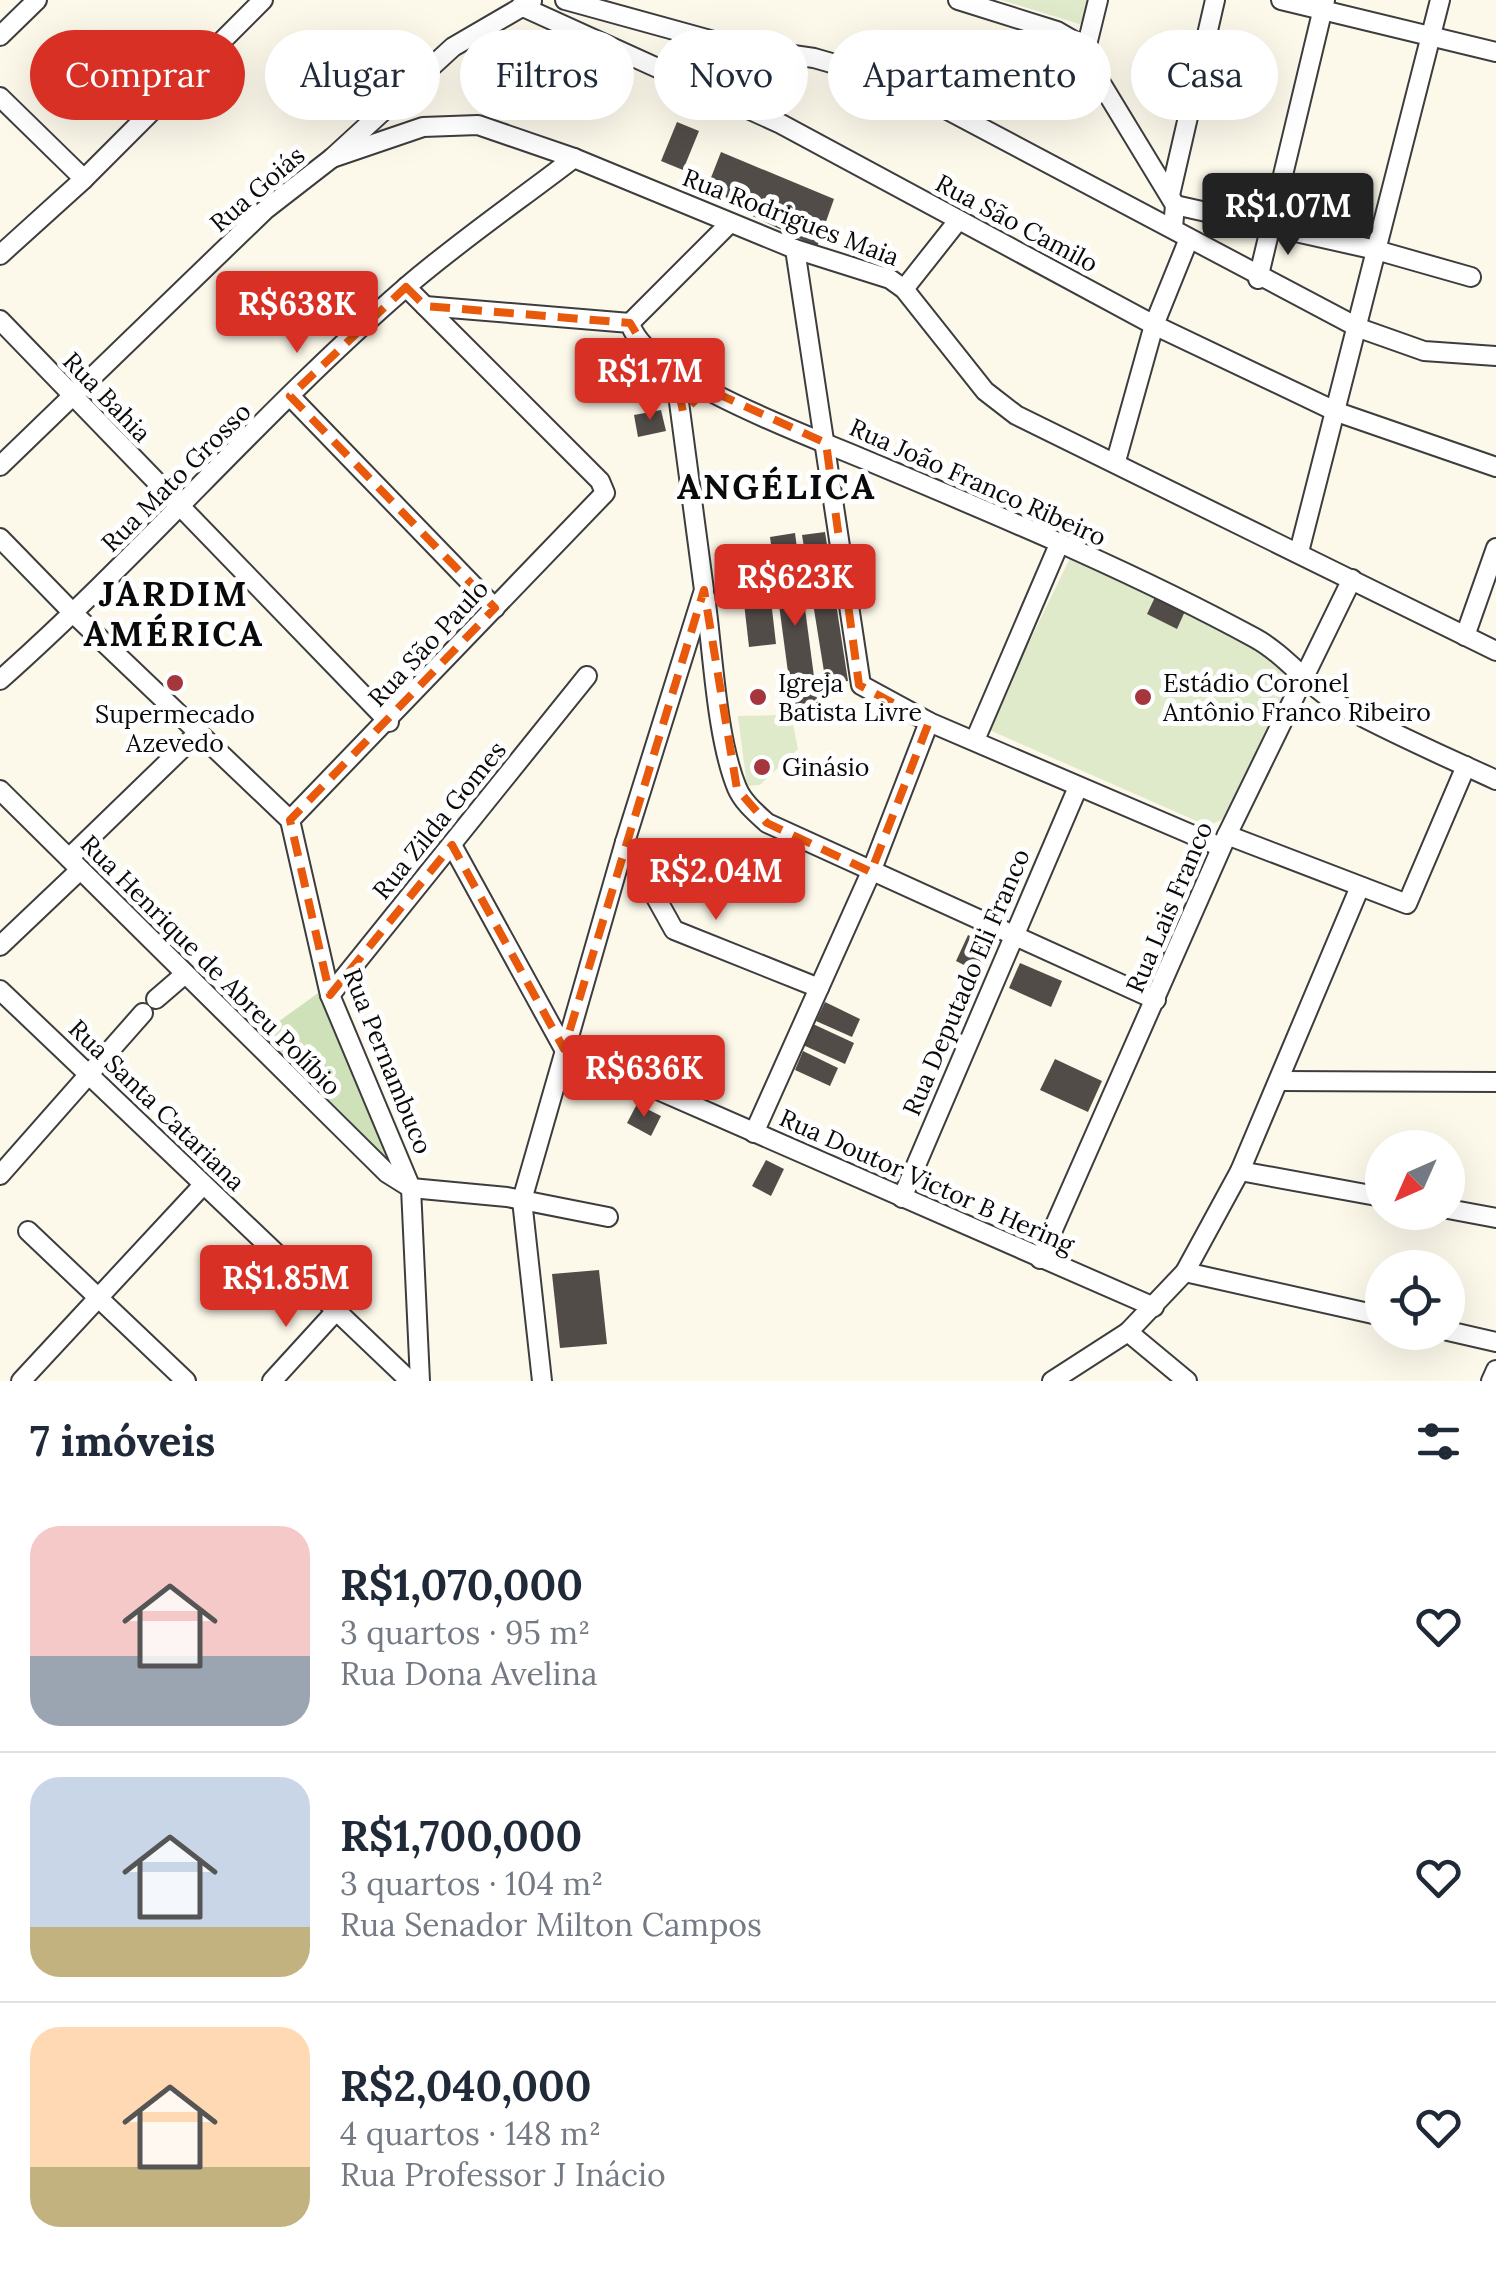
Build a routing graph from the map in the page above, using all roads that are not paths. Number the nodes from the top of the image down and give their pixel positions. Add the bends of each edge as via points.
1 (37, 0) edge
2 (565, 0) edge
3 (958, 0) edge
4 (1098, 0) edge
5 (1215, 0) edge
6 (1281, 0) edge
7 (1440, 0) edge
8 (253, 3) edge
9 (528, 3) edge
10 (1324, 5) edge
11 (1051, 30) edge
12 (1091, 30) edge
13 (0, 36) edge
14 (1431, 38) junction
15 (1496, 52) edge
16 (0, 97) edge
17 (1111, 97) edge
18 (332, 158) junction
19 (574, 158) junction
20 (84, 179) junction
21 (1172, 200) junction
22 (957, 222) junction
23 (730, 223) junction
24 (1272, 226) junction
25 (1173, 228) junction
26 (1188, 241) junction
27 (795, 249) junction
28 (1376, 250) junction
29 (0, 255) edge
30 (1471, 277) dead end
31 (1258, 278) junction
32 (406, 287) junction
33 (904, 289) junction
34 (425, 306) junction
35 (0, 320) edge
36 (630, 323) junction
37 (1154, 325) junction
38 (1359, 328) junction
39 (1496, 356) edge
40 (675, 372) junction
41 (706, 388) junction
42 (290, 396) junction
43 (72, 398) junction
44 (683, 412) junction
45 (1338, 412) junction
46 (826, 443) junction
47 (1116, 461) junction
48 (0, 466) edge
49 (1496, 467) edge
50 (180, 509) junction
51 (0, 538) edge
52 (1060, 542) junction
53 (1496, 548) edge
54 (1299, 552) junction
55 (1352, 578) junction
56 (704, 590) junction
57 (495, 608) junction
58 (74, 614) junction
59 (1465, 636) junction
60 (1496, 651) edge
61 (1302, 675) junction
62 (586, 676) dead end
63 (0, 680) edge
64 (389, 722) junction
65 (929, 722) junction
66 (198, 733) junction
67 (975, 740) junction
68 (1466, 766) junction
69 (1496, 780) edge
70 (1078, 787) junction
71 (0, 790) edge
72 (290, 820) junction
73 (1224, 841) junction
74 (625, 842) junction
75 (452, 845) junction
76 (74, 864) junction
77 (871, 872) junction
78 (1359, 889) junction
79 (1012, 937) junction
80 (0, 946) edge
81 (185, 974) junction
82 (818, 988) junction
83 (0, 990) edge
84 (330, 995) junction
85 (156, 999) dead end
86 (1156, 1000) junction
87 (143, 1014) dead end
88 (564, 1049) junction
89 (89, 1073) junction
90 (1280, 1082) junction
91 (1496, 1082) edge
92 (754, 1133) junction
93 (1240, 1171) junction
94 (0, 1175) edge
95 (202, 1185) junction
96 (411, 1188) junction
97 (1365, 1194) edge
98 (902, 1198) junction
99 (522, 1200) junction
100 (1465, 1212) edge
101 (608, 1217) dead end
102 (1496, 1218) edge
103 (28, 1231) dead end
104 (1040, 1260) junction
105 (1185, 1272) junction
106 (98, 1296) junction
107 (1154, 1308) junction
108 (335, 1312) junction
109 (1365, 1312) edge
110 (1128, 1332) junction
111 (1465, 1335) edge
112 (1496, 1342) edge
113 (1496, 1370) edge
114 (21, 1381) edge
115 (186, 1381) edge
116 (272, 1381) edge
117 (410, 1381) edge
118 (420, 1381) edge
119 (542, 1381) edge
120 (1052, 1381) edge
121 (1187, 1381) edge
122 (1491, 1381) edge

1 - 13 street
2 - 25 street via 890,80
3 - 11 street
4 - 12 street
5 - 21 street
6 - 10 street
7 - 14 street
8 - 20 street
9 - 18 street, Rua Goiás via 454,47
9 - 22 street, Rua São Camilo via 764,115
10 - 14 street
10 - 24 street
14 - 15 street
14 - 28 street
16 - 20 street
17 - 21 street
18 - 19 street, Rua Rodrigues Maia via 452,124 478,125
18 - 43 street, Rua Goiás via 265,210
19 - 23 street, Rua Rodrigues Maia
19 - 32 street, Rua Mato Grosso
20 - 29 street
21 - 24 street
21 - 25 street
22 - 33 street
22 - 37 street, Rua São Camilo
23 - 27 street, Rua Rodrigues Maia
23 - 36 street
24 - 28 street
24 - 31 street
25 - 26 street
26 - 31 street
26 - 37 street
27 - 33 street, Rua Rodrigues Maia
27 - 46 street
28 - 30 street
28 - 38 street
31 - 38 street
32 - 34 street
32 - 42 street, Rua Mato Grosso
33 - 47 street, Rua Rodrigues Maia via 998,402
34 - 36 street
34 - 57 street, Rua São Paulo via 605,487 602,500
35 - 43 street, Rua Bahia
36 - 40 street, Rua João Franco Ribeiro via 635,339
37 - 45 street, Rua São Camilo
37 - 47 street
38 - 39 street via 1424,351
38 - 45 street
40 - 41 street, Rua João Franco Ribeiro
40 - 44 street
41 - 44 street
41 - 46 street, Rua João Franco Ribeiro
42 - 50 street, Rua Mato Grosso
42 - 57 street
43 - 48 street, Rua Goiás
43 - 50 street, Rua Bahia
44 - 56 street
45 - 49 street, Rua São Camilo
45 - 54 street
46 - 52 street, Rua João Franco Ribeiro
46 - 65 street via 861,685
47 - 54 street, Rua Rodrigues Maia
50 - 58 street, Rua Mato Grosso
50 - 64 street, Rua Bahia
51 - 58 street
52 - 61 street, Rua João Franco Ribeiro via 1258,640
52 - 67 street
53 - 59 street
54 - 55 street, Rua Rodrigues Maia
55 - 59 street, Rua Rodrigues Maia
55 - 61 street, Rua Lais Franco
56 - 74 street
56 - 77 street via 737,789 767,823
57 - 64 street, Rua São Paulo
58 - 63 street, Rua Mato Grosso
58 - 66 street
59 - 60 street, Rua Rodrigues Maia
61 - 68 street, Rua João Franco Ribeiro via 1336,702
61 - 73 street, Rua Lais Franco
62 - 75 street, Rua Zilda Gomes
64 - 72 street, Rua São Paulo
65 - 67 street
65 - 77 street
66 - 72 street
66 - 76 street
67 - 70 street
68 - 69 street, Rua João Franco Ribeiro
68 - 78 street via 1412,898 1402,904
70 - 73 street
70 - 79 street, Rua Deputado Eli Franco
71 - 76 street, Rua Henrique de Abreu Políbio
72 - 84 street, Rua Pernambuco
73 - 78 street
73 - 86 street, Rua Lais Franco
74 - 82 street via 674,930
74 - 88 street
75 - 84 street, Rua Zilda Gomes
75 - 88 street
76 - 80 street
76 - 81 street, Rua Henrique de Abreu Políbio
77 - 79 street
77 - 82 street
78 - 90 street
79 - 86 street
79 - 98 street, Rua Deputado Eli Franco
81 - 85 street
81 - 96 street, Rua Henrique de Abreu Políbio
82 - 92 street
83 - 89 street, Rua Santa Catariana
84 - 96 street, Rua Pernambuco
86 - 104 street, Rua Lais Franco
87 - 89 street
88 - 92 street, Rua Doutor Victor B Hering
88 - 99 street
89 - 94 street
89 - 95 street, Rua Santa Catariana
90 - 91 street
90 - 93 street
92 - 98 street, Rua Doutor Victor B Hering
93 - 97 street
93 - 105 street
95 - 106 street
95 - 108 street, Rua Santa Catariana
96 - 99 street
96 - 118 street
98 - 104 street, Rua Doutor Victor B Hering
99 - 101 street
99 - 119 street
100 - 102 street
103 - 106 street
104 - 107 street, Rua Doutor Victor B Hering
105 - 107 street
105 - 109 street
106 - 114 street
106 - 115 street
107 - 110 street
108 - 116 street
108 - 117 street, Rua Santa Catariana
110 - 120 street
110 - 121 street
111 - 112 street
113 - 122 street

